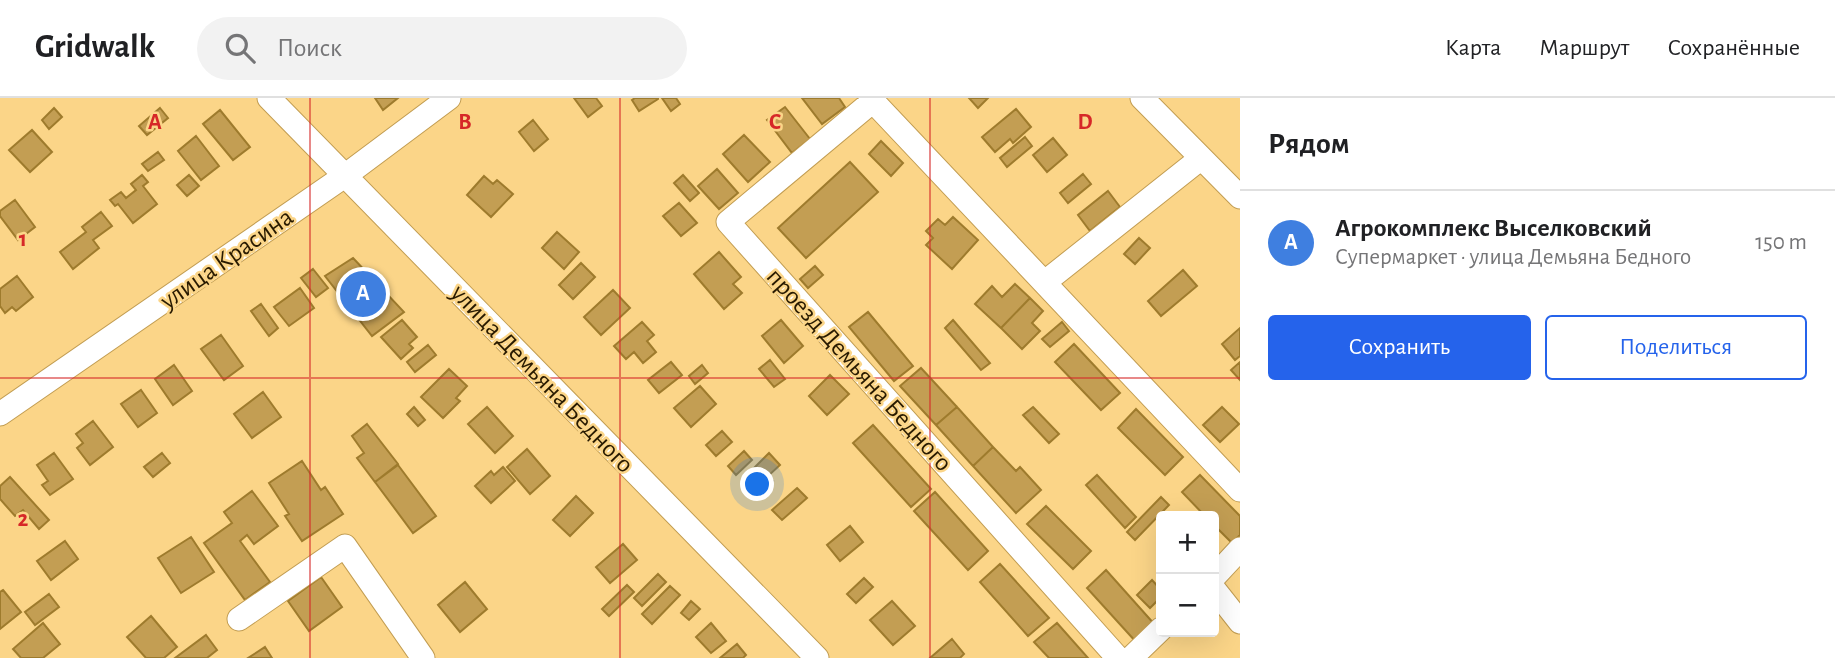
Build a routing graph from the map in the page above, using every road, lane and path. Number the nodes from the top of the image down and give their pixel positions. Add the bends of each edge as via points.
1 (269, 98) edge
2 (449, 98) edge
3 (1142, 98) edge
4 (872, 99) edge
5 (1200, 159) junction
6 (346, 176) junction
7 (1240, 197) edge
8 (1045, 282) junction
9 (0, 414) edge
10 (1240, 490) edge
11 (1240, 549) edge
12 (1217, 574) edge
13 (1219, 595) edge
14 (239, 619) dead end
15 (1240, 622) edge
16 (1156, 634) edge
17 (423, 658) edge
18 (817, 658) edge
19 (1118, 658) edge
20 (1131, 658) edge

1 - 6 street, улица Демьяна Бедного
2 - 6 street, улица Красина
3 - 5 street
4 - 8 street, проезд Демьяна Бедного
4 - 19 street, проезд Демьяна Бедного via 728,222
5 - 7 street
5 - 8 street
6 - 9 street, улица Красина
6 - 18 street, улица Демьяна Бедного
8 - 10 street, проезд Демьяна Бедного
11 - 12 street
13 - 15 street
14 - 17 street via 345,546
16 - 20 street

